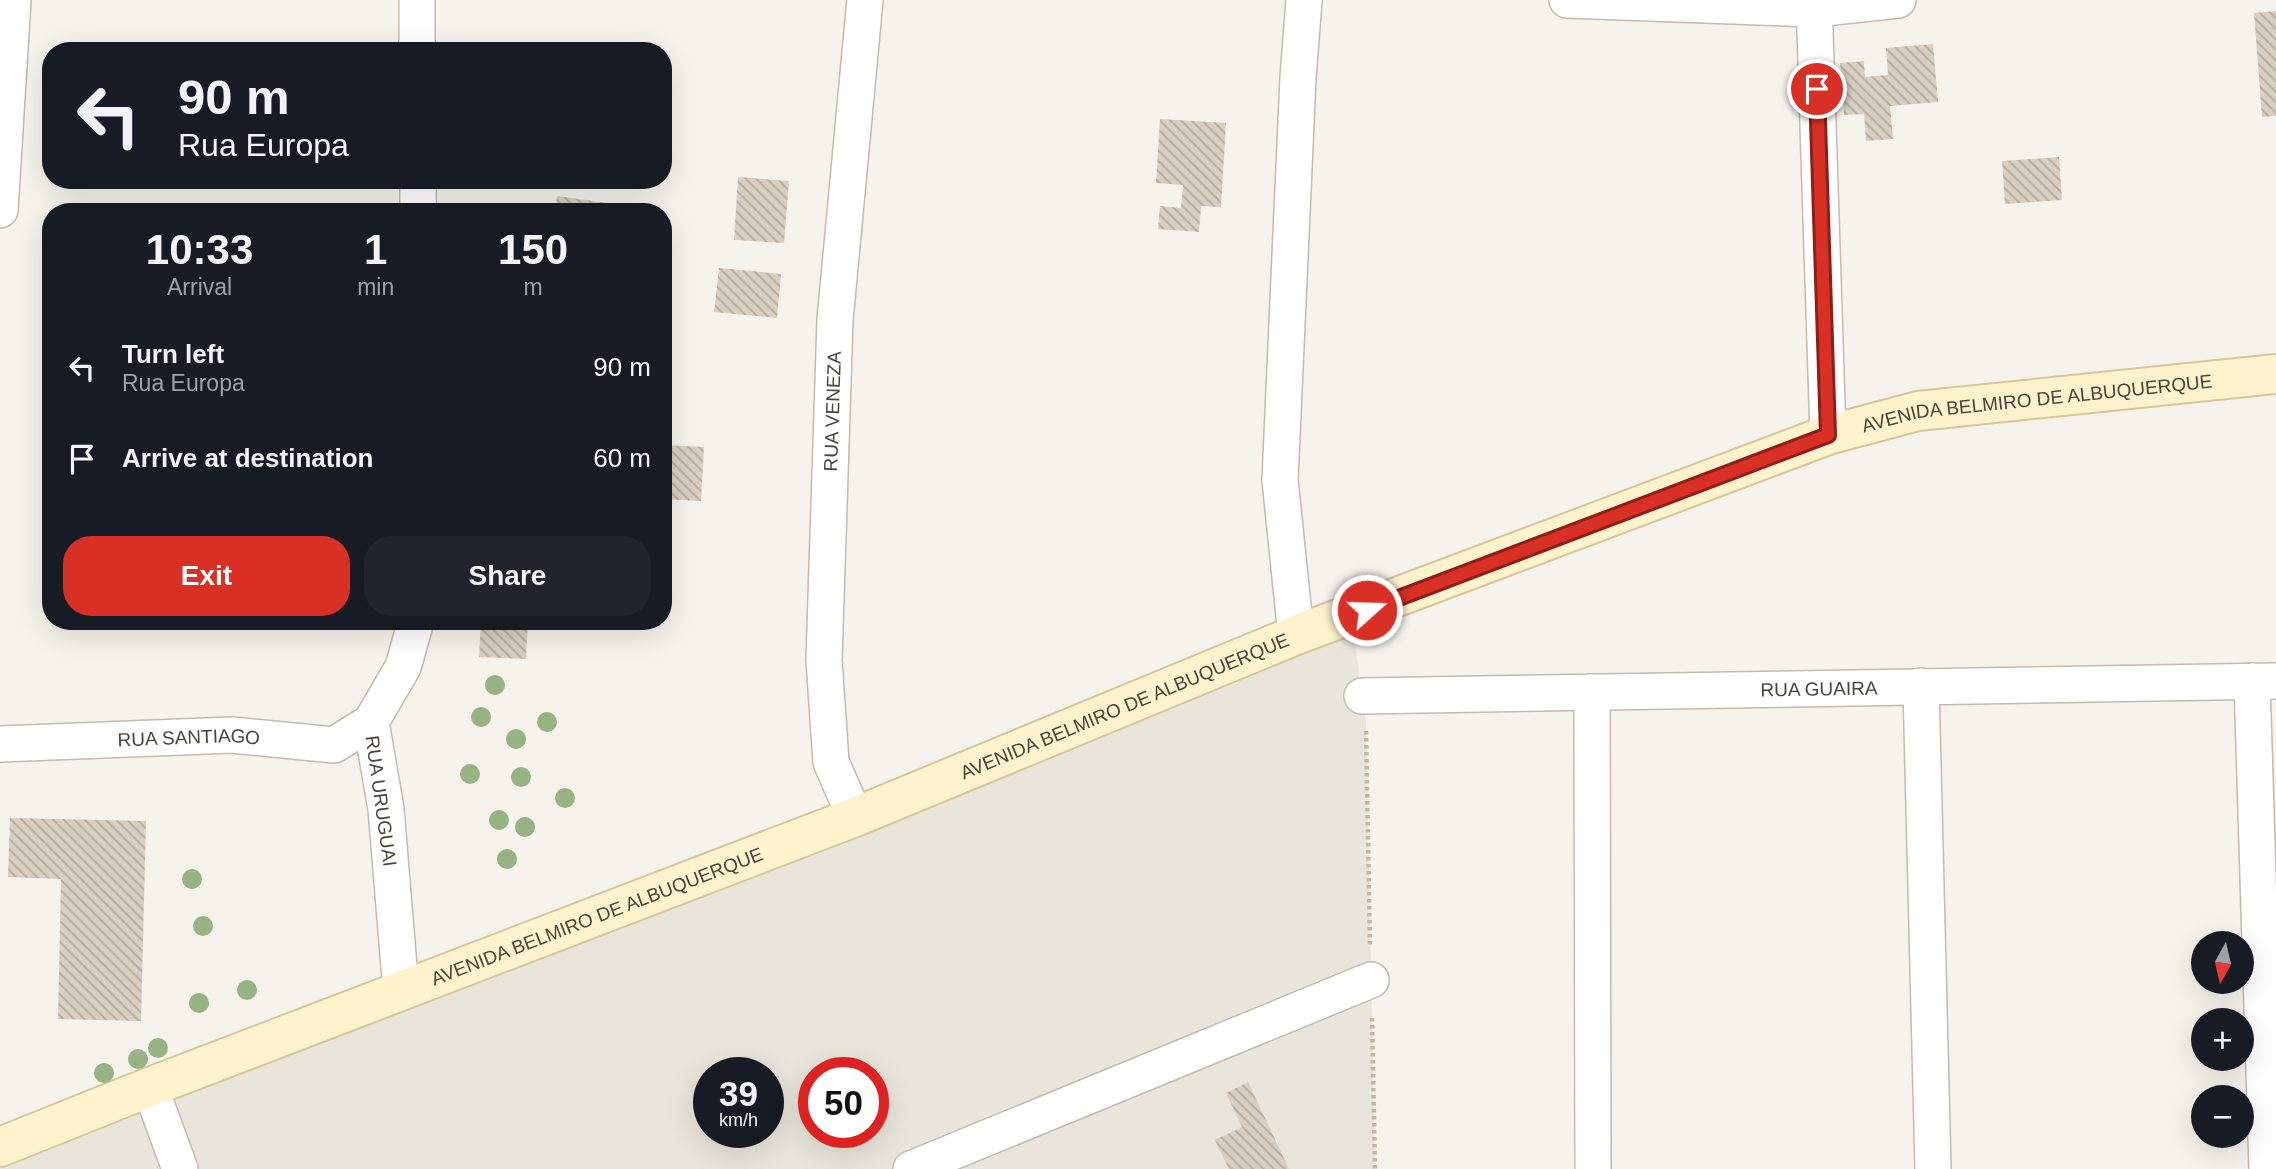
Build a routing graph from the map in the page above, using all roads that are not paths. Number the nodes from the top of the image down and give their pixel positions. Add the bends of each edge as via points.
1 (13, 0) edge
2 (417, 0) edge
3 (865, 0) edge
4 (1304, 0) edge
5 (1567, 0) edge
6 (1898, 0) edge
7 (1814, 4) edge
8 (417, 42) edge
9 (0, 210) edge
10 (2276, 374) edge
11 (1828, 435) junction
12 (413, 630) edge
13 (1296, 635) junction
14 (2264, 681) edge
15 (1921, 687) junction
16 (1592, 692) junction
17 (1362, 696) road end
18 (371, 722) junction
19 (0, 744) edge
20 (855, 817) junction
21 (1371, 981) road end
22 (401, 990) junction
23 (150, 1087) junction
24 (0, 1147) edge
25 (180, 1169) edge
26 (911, 1169) edge
27 (1593, 1169) edge
28 (1933, 1169) edge
29 (2267, 1169) edge

1 - 9 street
2 - 8 street
3 - 20 street, RUA VENEZA via 835,320 824,660 831,762
4 - 13 street via 1280,480
5 - 7 street
6 - 7 street
7 - 11 street
10 - 11 main road, AVENIDA BELMIRO DE ALBUQUERQUE via 1918,411
11 - 13 main road, AVENIDA BELMIRO DE ALBUQUERQUE
12 - 18 street, RUA URUGUAI via 403,667
13 - 20 main road, AVENIDA BELMIRO DE ALBUQUERQUE
14 - 15 street, RUA GUAIRA
14 - 29 street
15 - 16 street, RUA GUAIRA
15 - 28 street
16 - 17 street, RUA GUAIRA
16 - 27 street
18 - 19 street, RUA SANTIAGO via 334,745 232,735
18 - 22 street, RUA URUGUAI via 386,809
20 - 22 main road, AVENIDA BELMIRO DE ALBUQUERQUE
21 - 26 street
22 - 23 main road, AVENIDA BELMIRO DE ALBUQUERQUE
23 - 24 main road, AVENIDA BELMIRO DE ALBUQUERQUE
23 - 25 street

